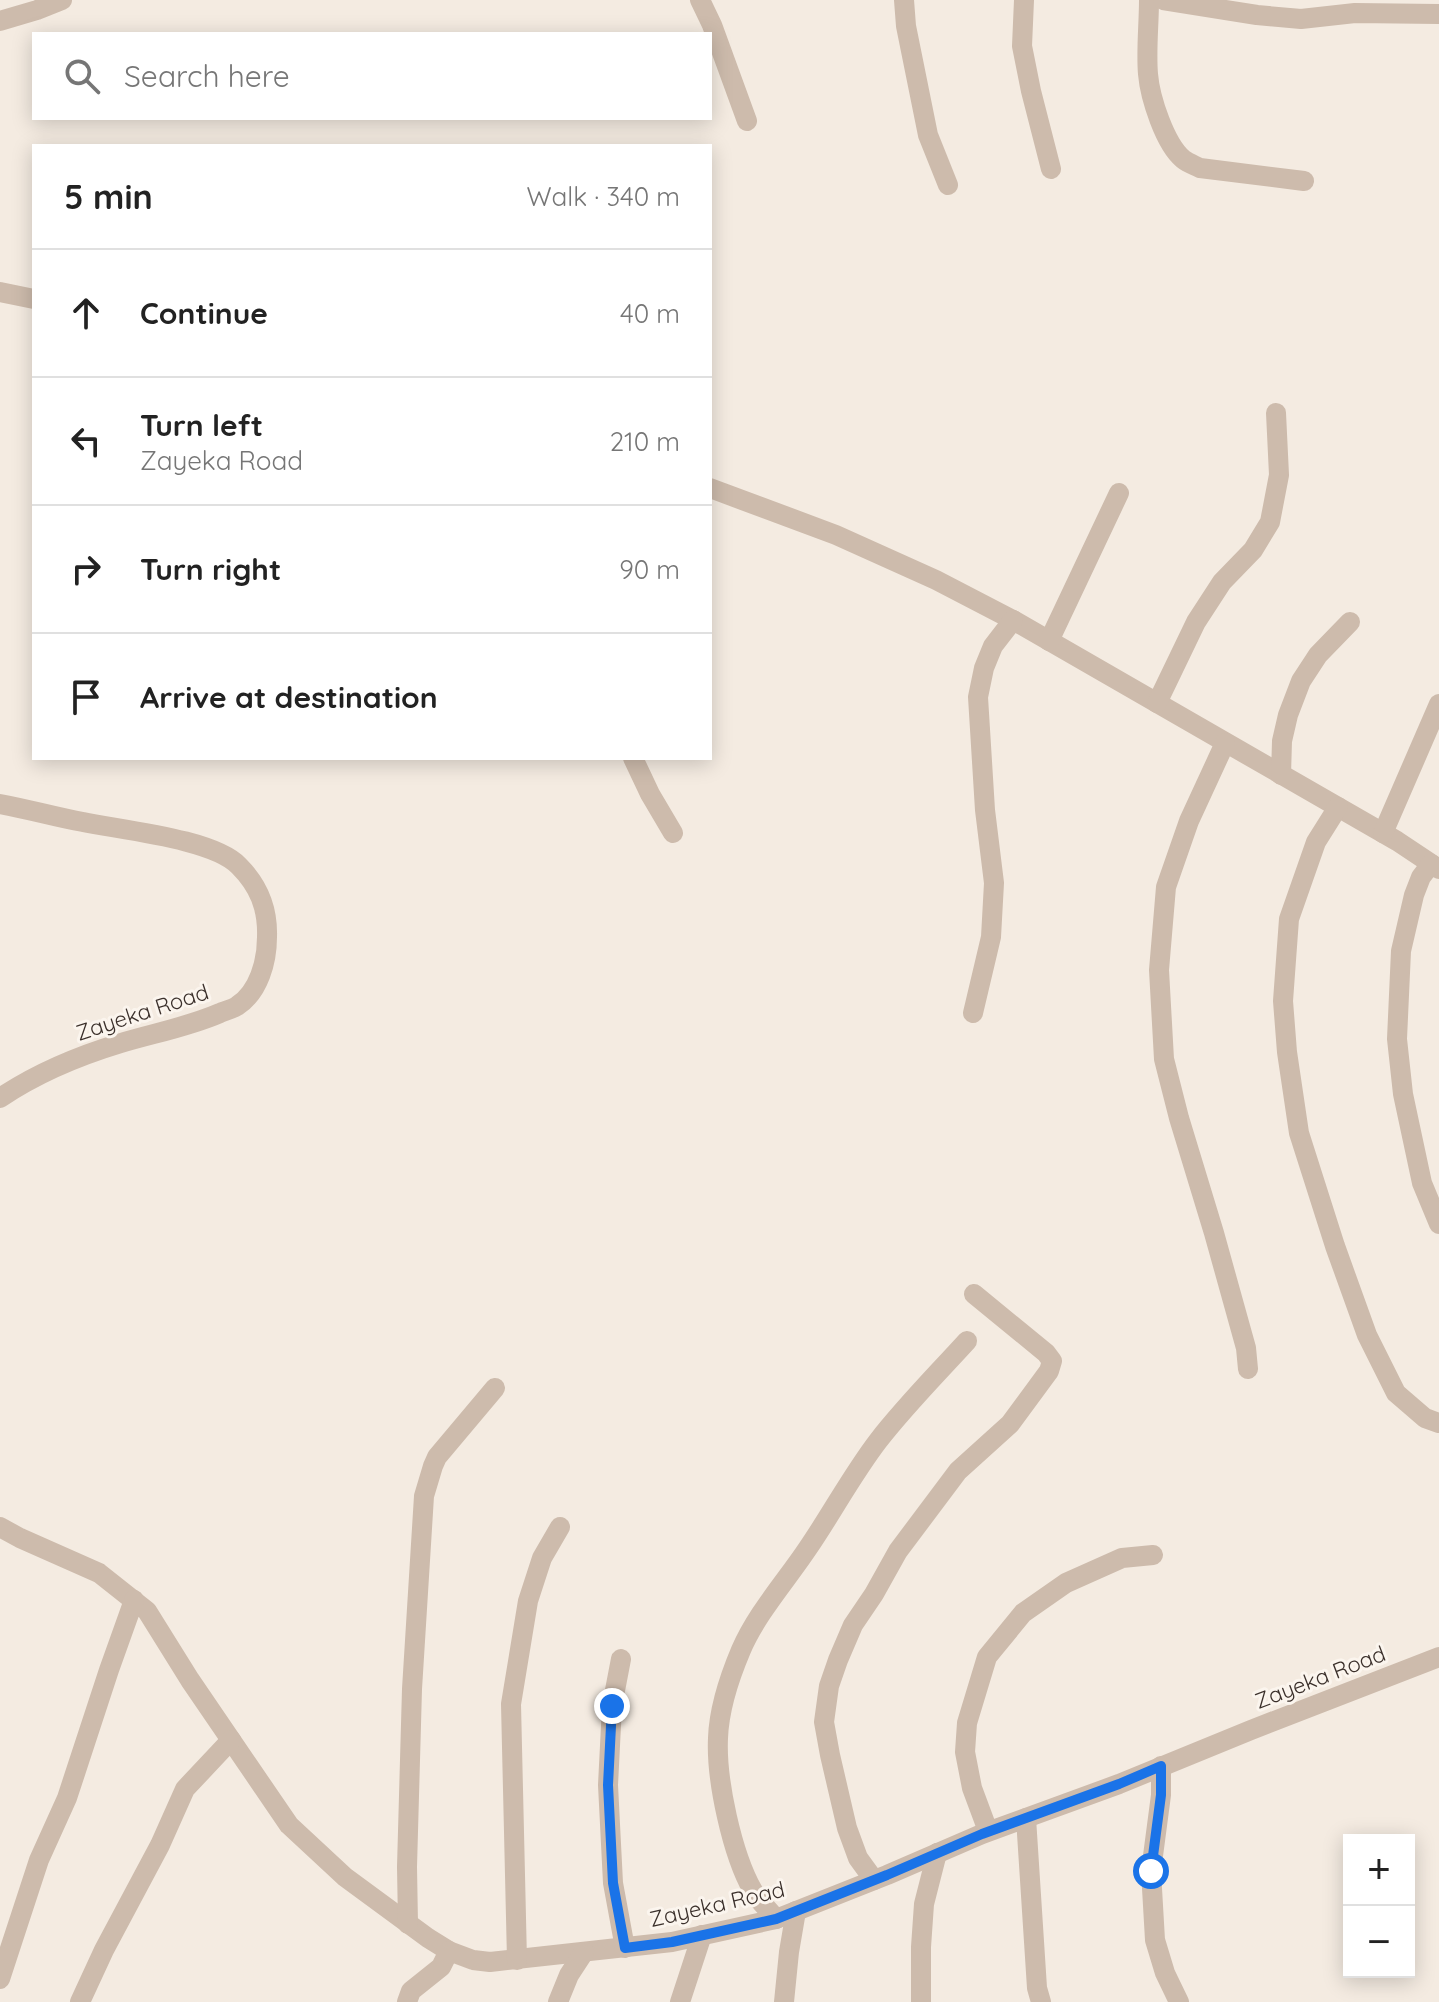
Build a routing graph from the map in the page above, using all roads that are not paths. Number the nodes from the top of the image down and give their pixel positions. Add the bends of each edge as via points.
1 (62, 0) edge
2 (700, 0) edge
3 (904, 0) edge
4 (1024, 0) edge
5 (1149, 0) edge
6 (1163, 0) edge
7 (1439, 14) edge
8 (0, 21) edge
9 (747, 121) dead end
10 (1051, 169) dead end
11 (1304, 181) dead end
12 (948, 185) dead end
13 (0, 292) edge
14 (32, 299) edge
15 (1276, 413) dead end
16 (712, 489) edge
17 (1119, 493) dead end
18 (1013, 620) junction
19 (1350, 622) dead end
20 (1049, 641) junction
21 (1157, 703) junction
22 (1439, 704) edge
23 (1225, 743) junction
24 (634, 760) edge
25 (1281, 775) junction
26 (0, 804) edge
27 (1338, 807) junction
28 (673, 833) dead end
29 (1383, 833) junction
30 (1435, 866) edge
31 (973, 1013) dead end
32 (0, 1098) edge
33 (1439, 1224) edge
34 (974, 1294) dead end
35 (967, 1341) dead end
36 (1248, 1369) dead end
37 (495, 1388) dead end
38 (1439, 1423) edge
39 (0, 1527) edge
40 (560, 1527) dead end
41 (1153, 1555) dead end
42 (134, 1600) junction
43 (1439, 1657) edge
44 (621, 1659) dead end
45 (231, 1740) junction
46 (1161, 1766) junction
47 (1026, 1818) junction
48 (988, 1831) junction
49 (937, 1853) junction
50 (874, 1880) junction
51 (786, 1915) junction
52 (408, 1924) junction
53 (702, 1935) junction
54 (625, 1948) junction
55 (449, 1951) junction
56 (584, 1952) junction
57 (517, 1960) junction
58 (0, 1979) edge
59 (80, 2002) edge
60 (407, 2002) edge
61 (558, 2002) edge
62 (680, 2002) edge
63 (784, 2002) edge
64 (921, 2002) edge
65 (1041, 2002) edge
66 (1179, 2002) edge

1 - 8 street
2 - 9 street
3 - 12 street via 928,135
4 - 10 street via 1022,46
5 - 11 street via 1148,75 1176,151 1200,168
6 - 7 street via 1301,19 1355,13
13 - 14 street
15 - 21 street via 1279,475 1270,522 1196,622
16 - 18 street via 836,535
17 - 20 street
18 - 20 street
18 - 31 street via 993,646 978,697 994,883 991,937
19 - 25 street via 1301,681 1282,741
20 - 21 street
21 - 23 street
22 - 29 street
23 - 25 street
23 - 36 street via 1166,887 1159,970 1164,1059
24 - 28 street
25 - 27 street
26 - 32 street, Zayeka Road via 217,851 238,864 260,893 266,909 267,952 260,977 238,1006 70,1061
27 - 29 street
27 - 38 street via 1316,842 1289,919 1283,1001 1299,1133 1367,1335 1396,1393
29 - 30 street
30 - 33 street via 1421,877 1401,951 1397,1039 1422,1183
34 - 50 street via 1052,1361 1010,1424 958,1471 898,1551 853,1625 829,1686 824,1722 837,1791 858,1858
35 - 51 street via 878,1442 761,1615 742,1648 724,1702 718,1738 722,1792 739,1861 754,1893
37 - 52 street via 437,1457 424,1496 412,1689
39 - 42 street, Zayeka Road via 99,1573
40 - 57 street via 542,1558 528,1601 511,1704
41 - 48 street via 1122,1558 1066,1583 1023,1613 987,1657 967,1723 965,1752
42 - 45 street, Zayeka Road via 147,1611
42 - 58 street
43 - 46 street, Zayeka Road
44 - 54 street via 612,1706 608,1785 613,1883
45 - 52 street, Zayeka Road via 289,1825 345,1877
45 - 59 street via 185,1789
46 - 47 street, Zayeka Road
46 - 66 street via 1151,1871 1155,1940
47 - 48 street, Zayeka Road
47 - 65 street
48 - 49 street, Zayeka Road
49 - 50 street, Zayeka Road
49 - 64 street via 924,1904
50 - 51 street, Zayeka Road
51 - 53 street, Zayeka Road
51 - 63 street
52 - 55 street, Zayeka Road
53 - 54 street, Zayeka Road
53 - 62 street
54 - 56 street, Zayeka Road
55 - 57 street, Zayeka Road via 473,1960
55 - 60 street
56 - 57 street, Zayeka Road
56 - 61 street

